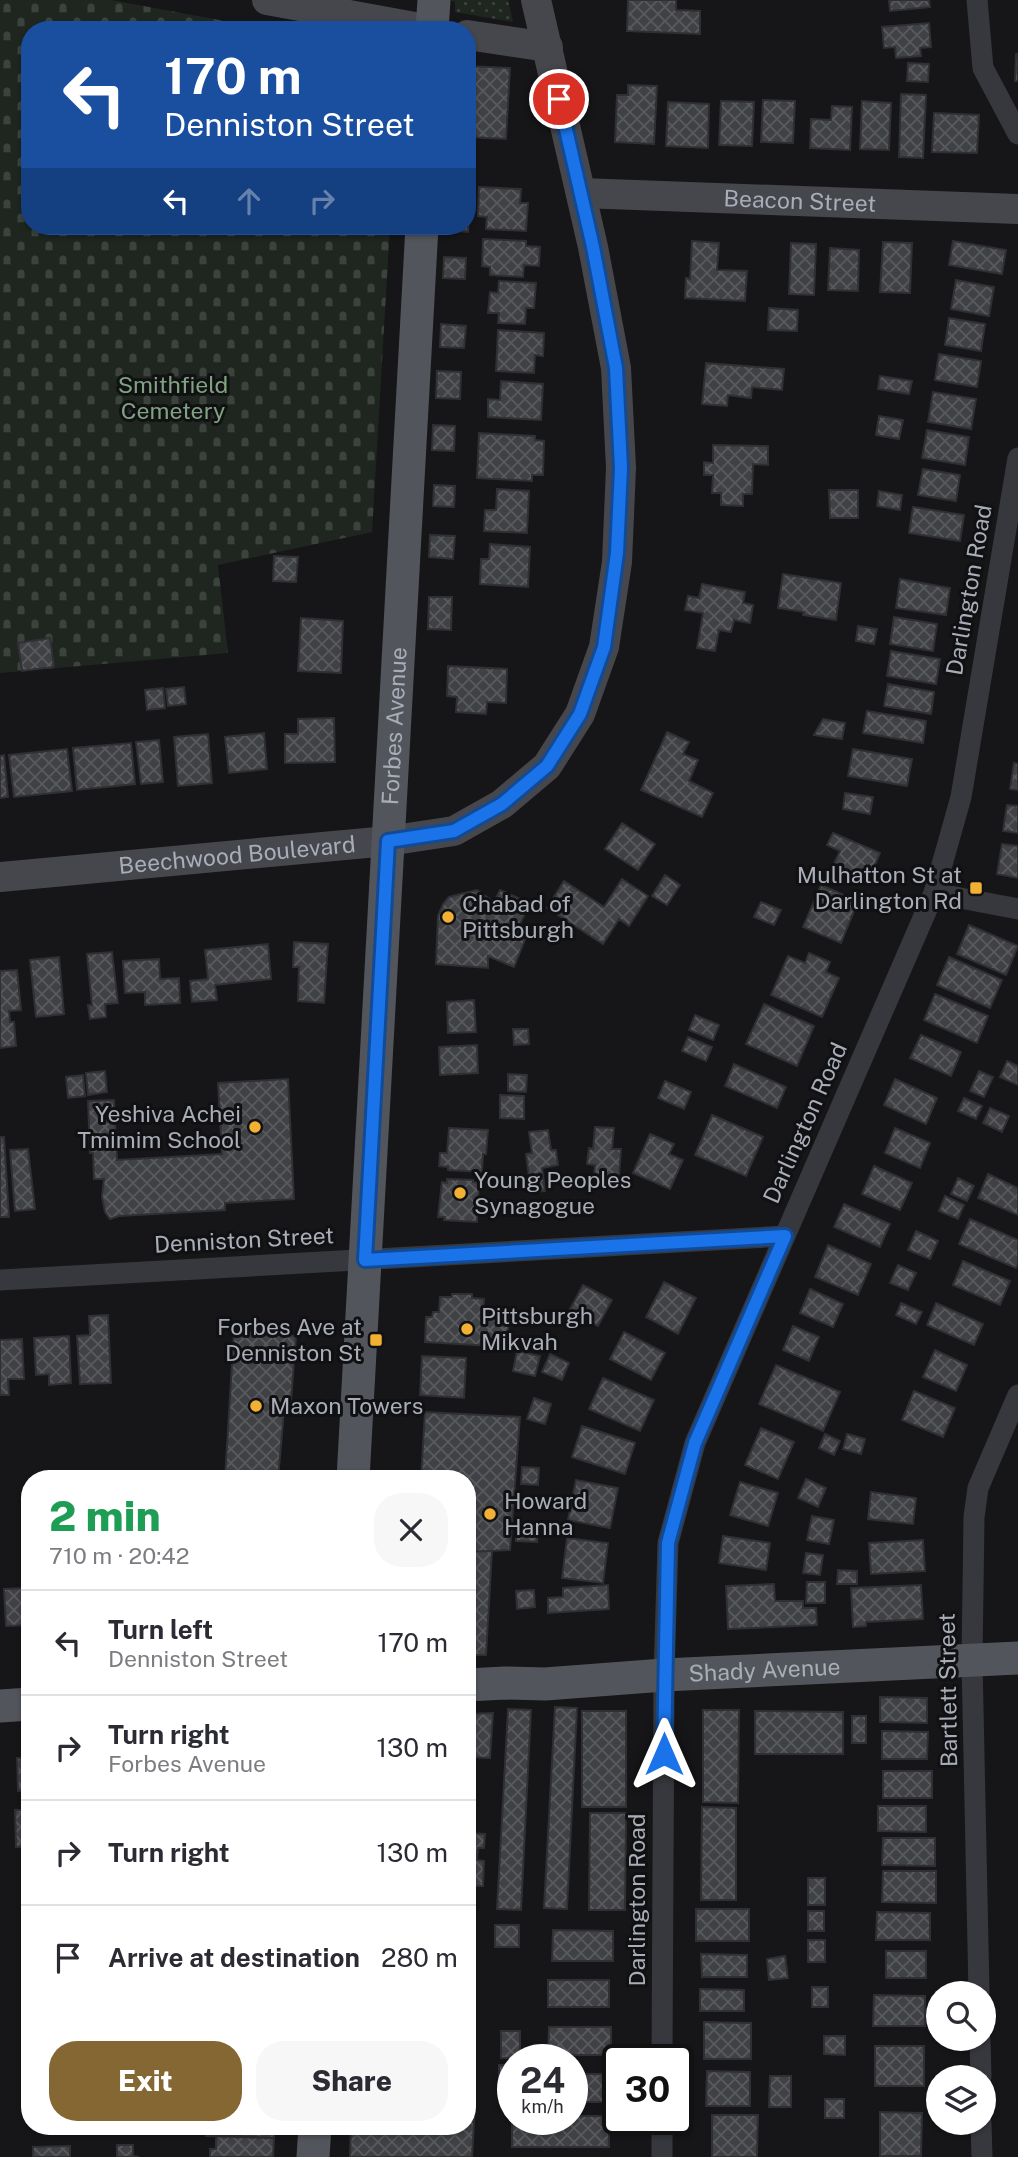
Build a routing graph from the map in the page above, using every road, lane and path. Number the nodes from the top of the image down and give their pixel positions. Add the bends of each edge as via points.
1 (267, 0) edge
2 (434, 0) edge
3 (536, 0) edge
4 (977, 0) edge
5 (382, 21) edge
6 (433, 21) edge
7 (476, 36) edge
8 (548, 47) junction
9 (1018, 134) edge
10 (581, 193) junction
11 (1018, 209) edge
12 (422, 235) edge
13 (1018, 458) edge
14 (388, 841) junction
15 (0, 877) edge
16 (934, 893) junction
17 (1018, 909) edge
18 (785, 1236) junction
19 (365, 1260) junction
20 (0, 1280) edge
21 (1018, 1395) edge
22 (353, 1470) edge
23 (1018, 1658) edge
24 (972, 1660) junction
25 (664, 1675) junction
26 (476, 1685) edge
27 (21, 1705) edge
28 (0, 1706) edge
29 (979, 1981) edge
30 (662, 2044) edge
31 (314, 2135) edge
32 (662, 2135) edge
33 (981, 2135) edge
34 (313, 2157) edge
35 (662, 2157) edge
36 (982, 2157) edge

1 - 5 main road
2 - 6 main road
3 - 8 main road, Beechwood Boulevard
4 - 9 street via 983,68
7 - 8 main road
8 - 10 main road, Beechwood Boulevard
10 - 11 main road, Beacon Street
10 - 14 main road, Beechwood Boulevard via 616,380 621,468 617,553 604,647 580,714 547,766 502,804 454,831
12 - 14 main road, Forbes Avenue
13 - 16 street, Darlington Road via 961,797
14 - 15 main road, Beechwood Boulevard
14 - 19 main road, Forbes Avenue
16 - 17 street
16 - 18 street, Darlington Road
18 - 19 street, Denniston Street
18 - 25 street, Darlington Road via 691,1456 668,1543
19 - 20 street, Denniston Street
19 - 22 main road, Forbes Avenue
21 - 24 street, Bartlett Street via 978,1488
23 - 24 main road, Shady Avenue
24 - 25 main road, Shady Avenue
24 - 29 street, Bartlett Street
25 - 26 main road, Shady Avenue
25 - 30 street, Darlington Road
27 - 28 main road
31 - 34 main road
32 - 35 street
33 - 36 street

